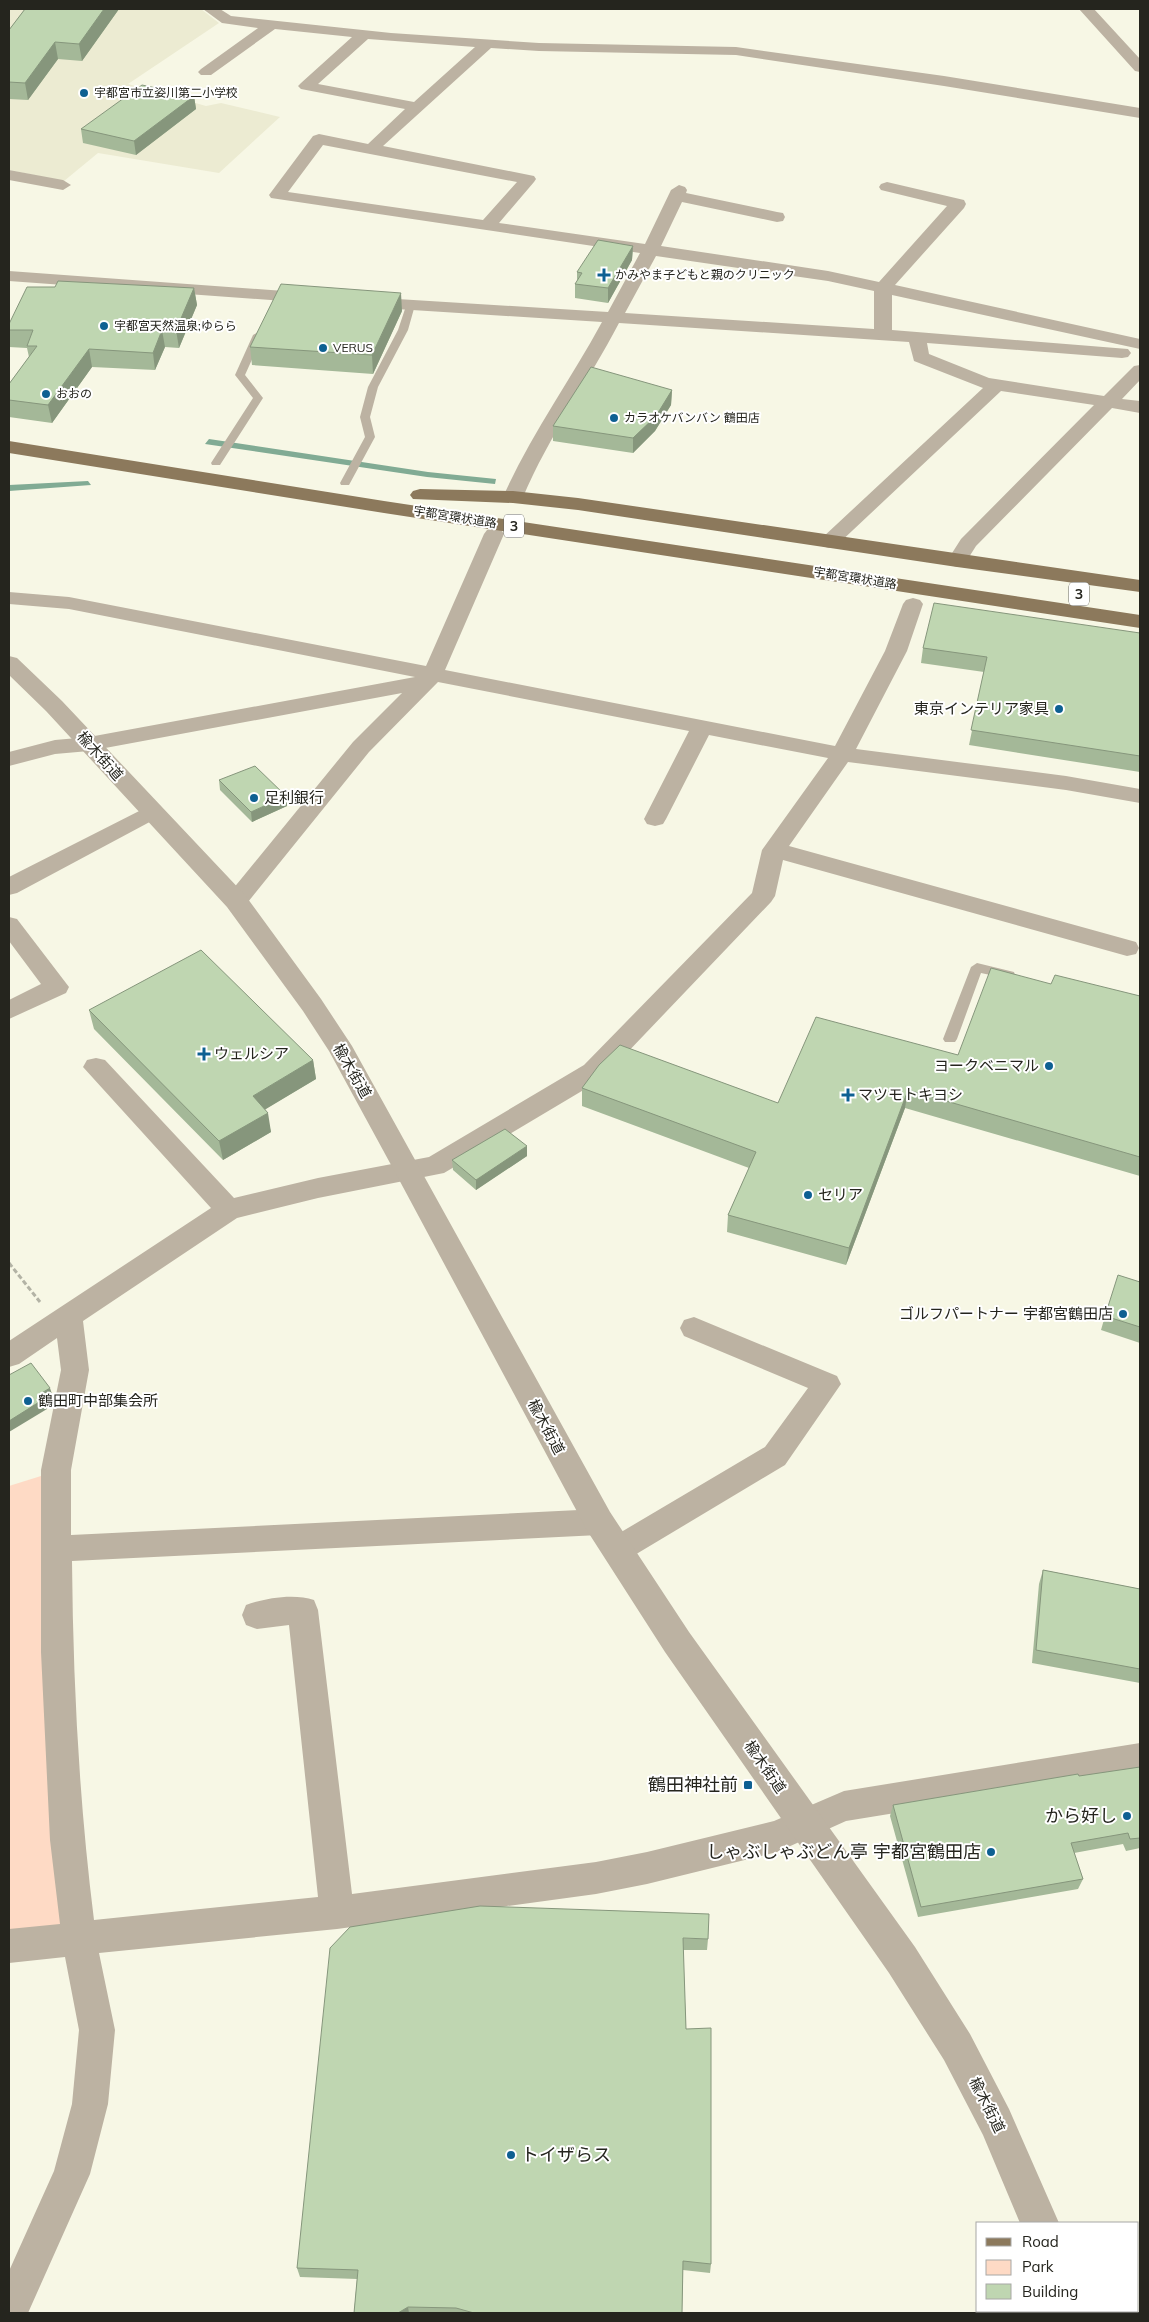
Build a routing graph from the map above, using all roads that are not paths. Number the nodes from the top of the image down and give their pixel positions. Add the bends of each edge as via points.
1 (210, 9) edge
2 (1086, 9) edge
3 (271, 25) junction
4 (365, 34) junction
5 (487, 44) junction
6 (1140, 68) edge
7 (206, 72) dead end
8 (417, 107) junction
9 (1140, 114) edge
10 (371, 149) junction
11 (9, 176) edge
12 (63, 185) dead end
13 (887, 187) dead end
14 (777, 217) dead end
15 (488, 225) junction
16 (651, 249) junction
17 (9, 276) edge
18 (883, 288) junction
19 (324, 299) edge
20 (352, 301) edge
21 (410, 305) junction
22 (612, 316) junction
23 (264, 322) edge
24 (883, 334) junction
25 (917, 337) junction
26 (1140, 344) edge
27 (1140, 354) edge
28 (1140, 370) edge
29 (996, 385) junction
30 (1108, 402) junction
31 (1140, 407) edge
32 (9, 431) edge
33 (9, 447) edge
34 (220, 456) junction
35 (348, 477) junction
36 (420, 495) junction
37 (513, 497) junction
38 (384, 507) junction
39 (494, 534) junction
40 (829, 542) junction
41 (957, 561) junction
42 (1140, 586) edge
43 (1018, 594) junction
44 (9, 598) edge
45 (1140, 603) edge
46 (913, 604) junction
47 (1140, 622) edge
48 (1140, 638) edge
49 (9, 664) edge
50 (429, 678) junction
51 (702, 726) junction
52 (89, 744) junction
53 (842, 754) junction
54 (9, 759) edge
55 (1140, 796) edge
56 (151, 812) junction
57 (655, 819) dead end
58 (774, 850) junction
59 (9, 888) edge
60 (236, 901) junction
61 (9, 925) edge
62 (1127, 948) dead end
63 (1025, 979) edge
64 (9, 1010) edge
65 (950, 1039) dead end
66 (96, 1067) dead end
67 (409, 1172) junction
68 (229, 1210) junction
69 (64, 1321) junction
70 (694, 1328) dead end
71 (9, 1356) edge
72 (599, 1522) junction
73 (57, 1550) junction
74 (617, 1550) junction
75 (257, 1615) dead end
76 (1140, 1758) edge
77 (805, 1824) junction
78 (337, 1912) junction
79 (79, 1940) junction
80 (9, 1946) edge
81 (1040, 2222) edge
82 (9, 2313) edge

1 - 3 street via 227,20
2 - 6 street
3 - 4 street
3 - 7 street
4 - 5 street
4 - 8 street via 306,86
5 - 8 street
5 - 9 street via 736,51
8 - 10 street
10 - 15 street via 528,179
10 - 15 street via 319,139 277,194
11 - 12 street
13 - 18 street via 958,204
14 - 16 street via 678,193
15 - 16 street
16 - 18 street via 828,276
16 - 22 street
17 - 19 street via 274,300
18 - 24 street
18 - 26 street
20 - 21 street
21 - 22 street
21 - 35 lane via 403,330 373,387 366,417 370,437
22 - 24 street
22 - 37 street via 584,372 528,462
23 - 34 lane via 240,375 258,398
24 - 25 street
25 - 27 street
25 - 29 street via 920,357
28 - 30 street
29 - 30 street
29 - 40 street
30 - 31 street
30 - 41 street via 968,543
32 - 34 main road, 宇都宮環状道路 / 3
33 - 38 main road, 宇都宮環状道路 / 3
34 - 35 main road, 宇都宮環状道路 / 3
35 - 36 main road, 宇都宮環状道路 / 3
36 - 37 main road, 3
36 - 43 main road, 宇都宮環状道路 / 3
37 - 40 main road, 3 via 603,507
38 - 39 main road, 3
38 - 43 main road, 宇都宮環状道路 / 3
39 - 46 main road, 3
39 - 50 street
40 - 41 main road, 3
41 - 42 main road, 3
43 - 45 main road, 3
43 - 47 main road, 3
44 - 50 street via 69,603
46 - 48 main road, 3
46 - 53 street via 896,651
49 - 52 street, 楡木街道
50 - 51 street
50 - 52 street
50 - 60 street via 362,747
51 - 53 street
51 - 57 street
52 - 54 street
52 - 56 street, 楡木街道
53 - 55 street via 1066,783
53 - 58 street
56 - 59 street
56 - 60 street, 楡木街道
58 - 62 street
58 - 67 street via 763,896 593,1072 435,1166
60 - 67 street, 楡木街道 via 339,1046
61 - 64 street via 57,987
63 - 65 lane via 977,967
66 - 68 street
67 - 68 street via 318,1188
67 - 72 street, 楡木街道
68 - 69 street
69 - 71 street
69 - 73 street via 75,1370 56,1470
70 - 74 street via 828,1384 775,1456
72 - 73 street
72 - 74 street, 楡木街道
73 - 79 street via 63,1770
74 - 77 street, 楡木街道 via 677,1642
75 - 78 street via 303,1610
76 - 77 street via 844,1806
77 - 78 street via 777,1836 596,1878
77 - 81 street, 楡木街道 via 902,1960 957,2047 996,2122
78 - 79 street
79 - 80 street
79 - 82 street via 97,2030 90,2104 72,2174

